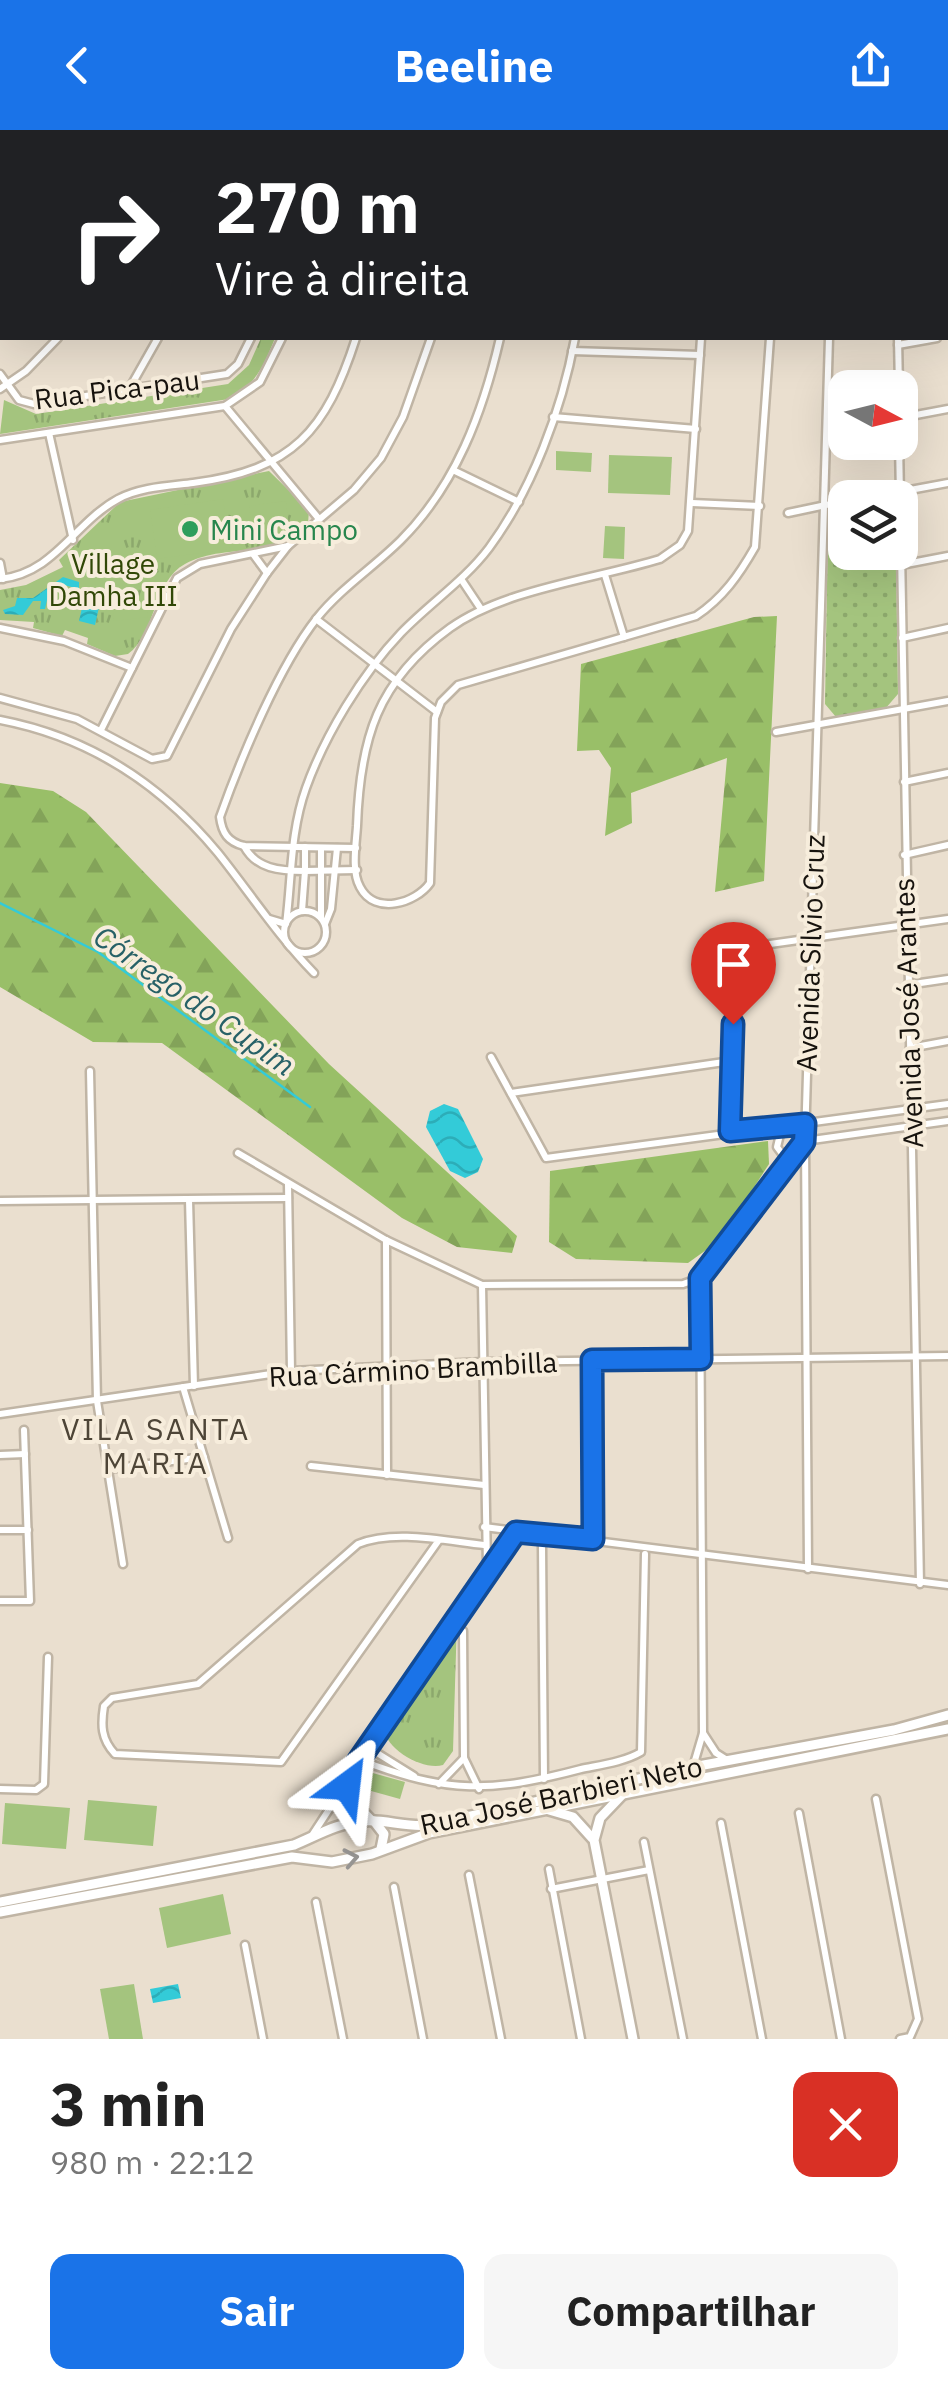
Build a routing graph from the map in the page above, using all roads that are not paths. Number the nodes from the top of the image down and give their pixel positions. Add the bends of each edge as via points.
1 (56, 340) edge
2 (157, 340) edge
3 (250, 340) edge
4 (281, 340) edge
5 (355, 340) edge
6 (430, 340) edge
7 (500, 340) edge
8 (575, 340) edge
9 (701, 340) edge
10 (770, 340) edge
11 (829, 340) edge
12 (898, 341) edge
13 (572, 352) junction
14 (700, 355) junction
15 (899, 370) edge
16 (0, 374) edge
17 (4, 386) edge
18 (128, 391) junction
19 (224, 406) junction
20 (948, 409) edge
21 (918, 415) edge
22 (552, 416) junction
23 (696, 428) junction
24 (49, 433) junction
25 (0, 440) edge
26 (272, 463) junction
27 (455, 471) junction
28 (948, 482) edge
29 (918, 488) edge
30 (519, 502) junction
31 (692, 503) junction
32 (828, 504) edge
33 (824, 505) junction
34 (760, 506) junction
35 (788, 513) dead end
36 (318, 519) junction
37 (73, 540) junction
38 (288, 546) junction
39 (254, 554) junction
40 (948, 556) edge
41 (918, 562) edge
42 (0, 563) edge
43 (901, 570) edge
44 (267, 573) junction
45 (605, 576) junction
46 (2, 579) edge
47 (461, 580) junction
48 (481, 609) junction
49 (316, 619) junction
50 (0, 628) edge
51 (948, 628) edge
52 (624, 637) junction
53 (902, 638) junction
54 (374, 666) junction
55 (132, 668) junction
56 (394, 682) junction
57 (0, 698) edge
58 (948, 701) edge
59 (903, 710) junction
60 (437, 712) junction
61 (0, 720) edge
62 (818, 725) junction
63 (101, 730) junction
64 (776, 732) dead end
65 (948, 773) edge
66 (904, 782) junction
67 (948, 845) edge
68 (244, 846) junction
69 (291, 846) junction
70 (304, 847) junction
71 (321, 848) junction
72 (337, 848) junction
73 (356, 848) junction
74 (904, 855) junction
75 (357, 870) junction
76 (290, 871) junction
77 (305, 871) junction
78 (334, 871) junction
79 (321, 872) junction
80 (302, 911) junction
81 (948, 918) edge
82 (269, 919) junction
83 (323, 921) junction
84 (286, 924) junction
85 (906, 927) junction
86 (809, 938) junction
87 (288, 944) junction
88 (763, 945) dead end
89 (312, 952) junction
90 (948, 979) edge
91 (906, 985) junction
92 (733, 1024) dead end
93 (948, 1041) edge
94 (910, 1048) junction
95 (491, 1058) dead end
96 (731, 1061) junction
97 (90, 1071) dead end
98 (511, 1093) junction
99 (948, 1104) edge
100 (910, 1109) junction
101 (948, 1120) edge
102 (805, 1124) junction
103 (912, 1125) junction
104 (782, 1126) junction
105 (730, 1131) junction
106 (804, 1142) junction
107 (238, 1154) dead end
108 (789, 1163) junction
109 (288, 1184) junction
110 (288, 1198) junction
111 (91, 1200) junction
112 (189, 1200) junction
113 (0, 1201) edge
114 (386, 1240) junction
115 (700, 1278) junction
116 (482, 1284) junction
117 (916, 1356) junction
118 (948, 1356) edge
119 (808, 1358) junction
120 (701, 1359) junction
121 (592, 1360) junction
122 (484, 1362) junction
123 (387, 1366) junction
124 (291, 1371) junction
125 (194, 1386) junction
126 (184, 1387) junction
127 (97, 1401) junction
128 (0, 1402) edge
129 (0, 1414) edge
130 (24, 1430) dead end
131 (0, 1454) edge
132 (25, 1454) junction
133 (204, 1457) junction
134 (311, 1466) dead end
135 (109, 1469) junction
136 (387, 1475) junction
137 (484, 1485) junction
138 (484, 1527) junction
139 (0, 1530) edge
140 (28, 1530) junction
141 (516, 1532) junction
142 (228, 1538) dead end
143 (593, 1539) junction
144 (439, 1540) junction
145 (484, 1546) junction
146 (542, 1546) dead end
147 (645, 1554) dead end
148 (702, 1555) junction
149 (123, 1564) dead end
150 (487, 1568) junction
151 (808, 1569) junction
152 (920, 1584) junction
153 (948, 1586) edge
154 (0, 1602) edge
155 (463, 1631) dead end
156 (48, 1657) dead end
157 (948, 1715) edge
158 (948, 1729) edge
159 (704, 1733) junction
160 (369, 1748) junction
161 (464, 1758) junction
162 (360, 1760) junction
163 (728, 1760) junction
164 (693, 1767) junction
165 (350, 1773) junction
166 (415, 1776) junction
167 (544, 1779) junction
168 (438, 1785) junction
169 (0, 1789) edge
170 (479, 1790) junction
171 (628, 1792) junction
172 (876, 1799) dead end
173 (548, 1810) junction
174 (799, 1813) dead end
175 (374, 1821) junction
176 (721, 1823) dead end
177 (313, 1834) junction
178 (594, 1840) junction
179 (644, 1842) dead end
180 (381, 1849) junction
181 (320, 1861) junction
182 (549, 1868) dead end
183 (649, 1870) junction
184 (469, 1875) dead end
185 (600, 1879) junction
186 (394, 1887) dead end
187 (552, 1889) junction
188 (0, 1902) edge
189 (316, 1902) dead end
190 (0, 1912) edge
191 (245, 1945) dead end
192 (910, 2037) edge
193 (263, 2039) edge
194 (343, 2039) edge
195 (423, 2039) edge
196 (501, 2039) edge
197 (581, 2039) edge
198 (633, 2039) edge
199 (683, 2039) edge
200 (762, 2039) edge
201 (841, 2039) edge
202 (900, 2039) edge

1 - 17 street
2 - 18 street
3 - 18 street, Rua Pica-pau via 232,370 220,376
4 - 19 street via 260,382
5 - 26 street via 318,424
6 - 36 street via 381,458
7 - 27 street
8 - 13 street
9 - 14 street
10 - 34 street
11 - 33 street, Avenida Silvio Cruz
12 - 15 street
13 - 14 street
13 - 22 street
14 - 23 street
16 - 17 street
17 - 18 street, Rua Pica-pau via 34,404
19 - 24 street
19 - 26 street
20 - 21 street
22 - 23 street
22 - 30 street
23 - 31 street
24 - 25 street
24 - 37 street
26 - 36 street
26 - 37 street via 233,478 126,496
27 - 30 street
27 - 49 street via 426,514
28 - 29 street
30 - 47 street
31 - 34 street
31 - 45 street via 688,531 671,554
32 - 33 street
33 - 35 street
33 - 62 street, Avenida Silvio Cruz
34 - 52 street via 755,546 715,603 696,616
36 - 38 street
37 - 46 street via 41,565
38 - 39 street
38 - 44 street
39 - 44 street
39 - 55 street via 200,564 177,578
40 - 41 street
42 - 46 street
43 - 53 street, Avenida José Arantes
44 - 63 street via 171,750 152,759
45 - 48 street
45 - 52 street
47 - 48 street
47 - 54 street
48 - 56 street via 410,660
49 - 54 street
49 - 68 street via 220,816 222,830
50 - 55 street via 64,641
51 - 53 street
52 - 60 street via 458,685
53 - 59 street, Avenida José Arantes
54 - 56 street
54 - 69 street via 306,787
55 - 63 street
56 - 60 street
56 - 73 street via 366,745
57 - 63 street
58 - 59 street
59 - 62 street
59 - 66 street, Avenida José Arantes
60 - 75 street via 430,883 404,904 372,899 360,887
61 - 82 street via 104,754 154,788
62 - 64 street
62 - 86 street, Avenida Silvio Cruz
65 - 66 street
66 - 74 street, Avenida José Arantes
67 - 74 street
68 - 69 street
68 - 76 street via 266,867
69 - 70 street
69 - 76 street
70 - 71 street
70 - 77 street
71 - 72 street
71 - 79 street
72 - 73 street
72 - 78 street
73 - 75 street
74 - 85 street, Avenida José Arantes
75 - 78 street
76 - 77 street
76 - 84 street
77 - 79 street
77 - 80 street
78 - 79 street
78 - 83 street via 332,909
79 - 83 street
80 - 83 street
80 - 84 street
81 - 85 street
82 - 84 street
82 - 87 street
83 - 89 street via 326,938
84 - 87 street
85 - 86 street
85 - 91 street, Avenida José Arantes
86 - 88 street
86 - 102 street, Avenida Silvio Cruz
87 - 89 street
87 - 89 street via 314,973
90 - 91 street
91 - 94 street, Avenida José Arantes
92 - 96 street
93 - 94 street
94 - 100 street, Avenida José Arantes
95 - 98 street
96 - 98 street
96 - 105 street
97 - 111 street
98 - 105 street via 546,1158
99 - 100 street
100 - 102 street
100 - 103 street, Avenida José Arantes
101 - 103 street
102 - 104 street
102 - 106 street, Avenida Silvio Cruz
103 - 106 street
103 - 117 street, Avenida José Arantes
104 - 105 street
104 - 108 street via 777,1147
106 - 108 street
106 - 119 street, Avenida Silvio Cruz
107 - 109 street
108 - 115 street
109 - 110 street
109 - 114 street
110 - 112 street
110 - 124 street
111 - 112 street
111 - 113 street
111 - 127 street
112 - 125 street
114 - 116 street
114 - 123 street
115 - 116 street via 683,1284
115 - 120 street
116 - 122 street
117 - 118 street, Rua Cármino Brambilla
117 - 119 street, Rua Cármino Brambilla
117 - 152 street, Avenida José Arantes
119 - 120 street, Rua Cármino Brambilla
119 - 151 street, Avenida Silvio Cruz
120 - 121 street, Rua Cármino Brambilla
120 - 148 street
121 - 122 street, Rua Cármino Brambilla
121 - 143 street
122 - 123 street, Rua Cármino Brambilla
122 - 137 street
123 - 124 street, Rua Cármino Brambilla
123 - 136 street
124 - 125 street, Rua Cármino Brambilla
125 - 126 street, Rua Cármino Brambilla
126 - 127 street, Rua Cármino Brambilla
126 - 133 street
127 - 129 street, Rua Cármino Brambilla
127 - 135 street
128 - 129 street
130 - 132 street
131 - 132 street
132 - 140 street
133 - 135 street
133 - 142 street
134 - 136 street
135 - 149 street
136 - 137 street
137 - 138 street
138 - 141 street
138 - 145 street
139 - 140 street
140 - 154 street via 30,1601
141 - 143 street
141 - 150 street
143 - 148 street
144 - 144 street via 281,1762 114,1754 102,1736 104,1706 126,1695 198,1684 358,1544 372,1538
144 - 145 street
145 - 150 street
146 - 167 street
147 - 167 street via 641,1752
148 - 151 street
148 - 159 street
150 - 160 street
151 - 152 street
152 - 153 street
155 - 161 street
156 - 169 street via 44,1784 36,1790
157 - 163 main road, Rua José Barbieri Neto
158 - 171 main road, Rua José Barbieri Neto
159 - 163 street
159 - 164 street
160 - 162 street
160 - 166 street
161 - 168 street
161 - 170 street
162 - 165 street
162 - 166 street
163 - 164 main road, Rua José Barbieri Neto
164 - 175 main road, Rua José Barbieri Neto via 430,1825
165 - 175 street via 351,1796
165 - 177 street
166 - 168 street
167 - 170 street
168 - 170 street
171 - 173 main road, Rua José Barbieri Neto
171 - 178 main road via 605,1810
172 - 192 street via 918,2019
173 - 178 main road via 573,1816
173 - 180 main road, Rua José Barbieri Neto via 428,1832
174 - 201 street
175 - 177 main road, Rua José Barbieri Neto
175 - 180 main road via 384,1834
176 - 200 street
177 - 181 main road
177 - 188 main road, Rua José Barbieri Neto via 294,1845
178 - 185 main road
179 - 183 street
181 -> 180 main road, Rua José Barbieri Neto
181 - 190 main road, Rua José Barbieri Neto via 292,1856
182 - 187 street
183 - 185 street
183 - 199 street
184 - 196 street
185 - 187 street
185 - 198 main road
186 - 195 street
187 - 197 street
189 - 194 street
191 - 193 street
192 - 202 street

